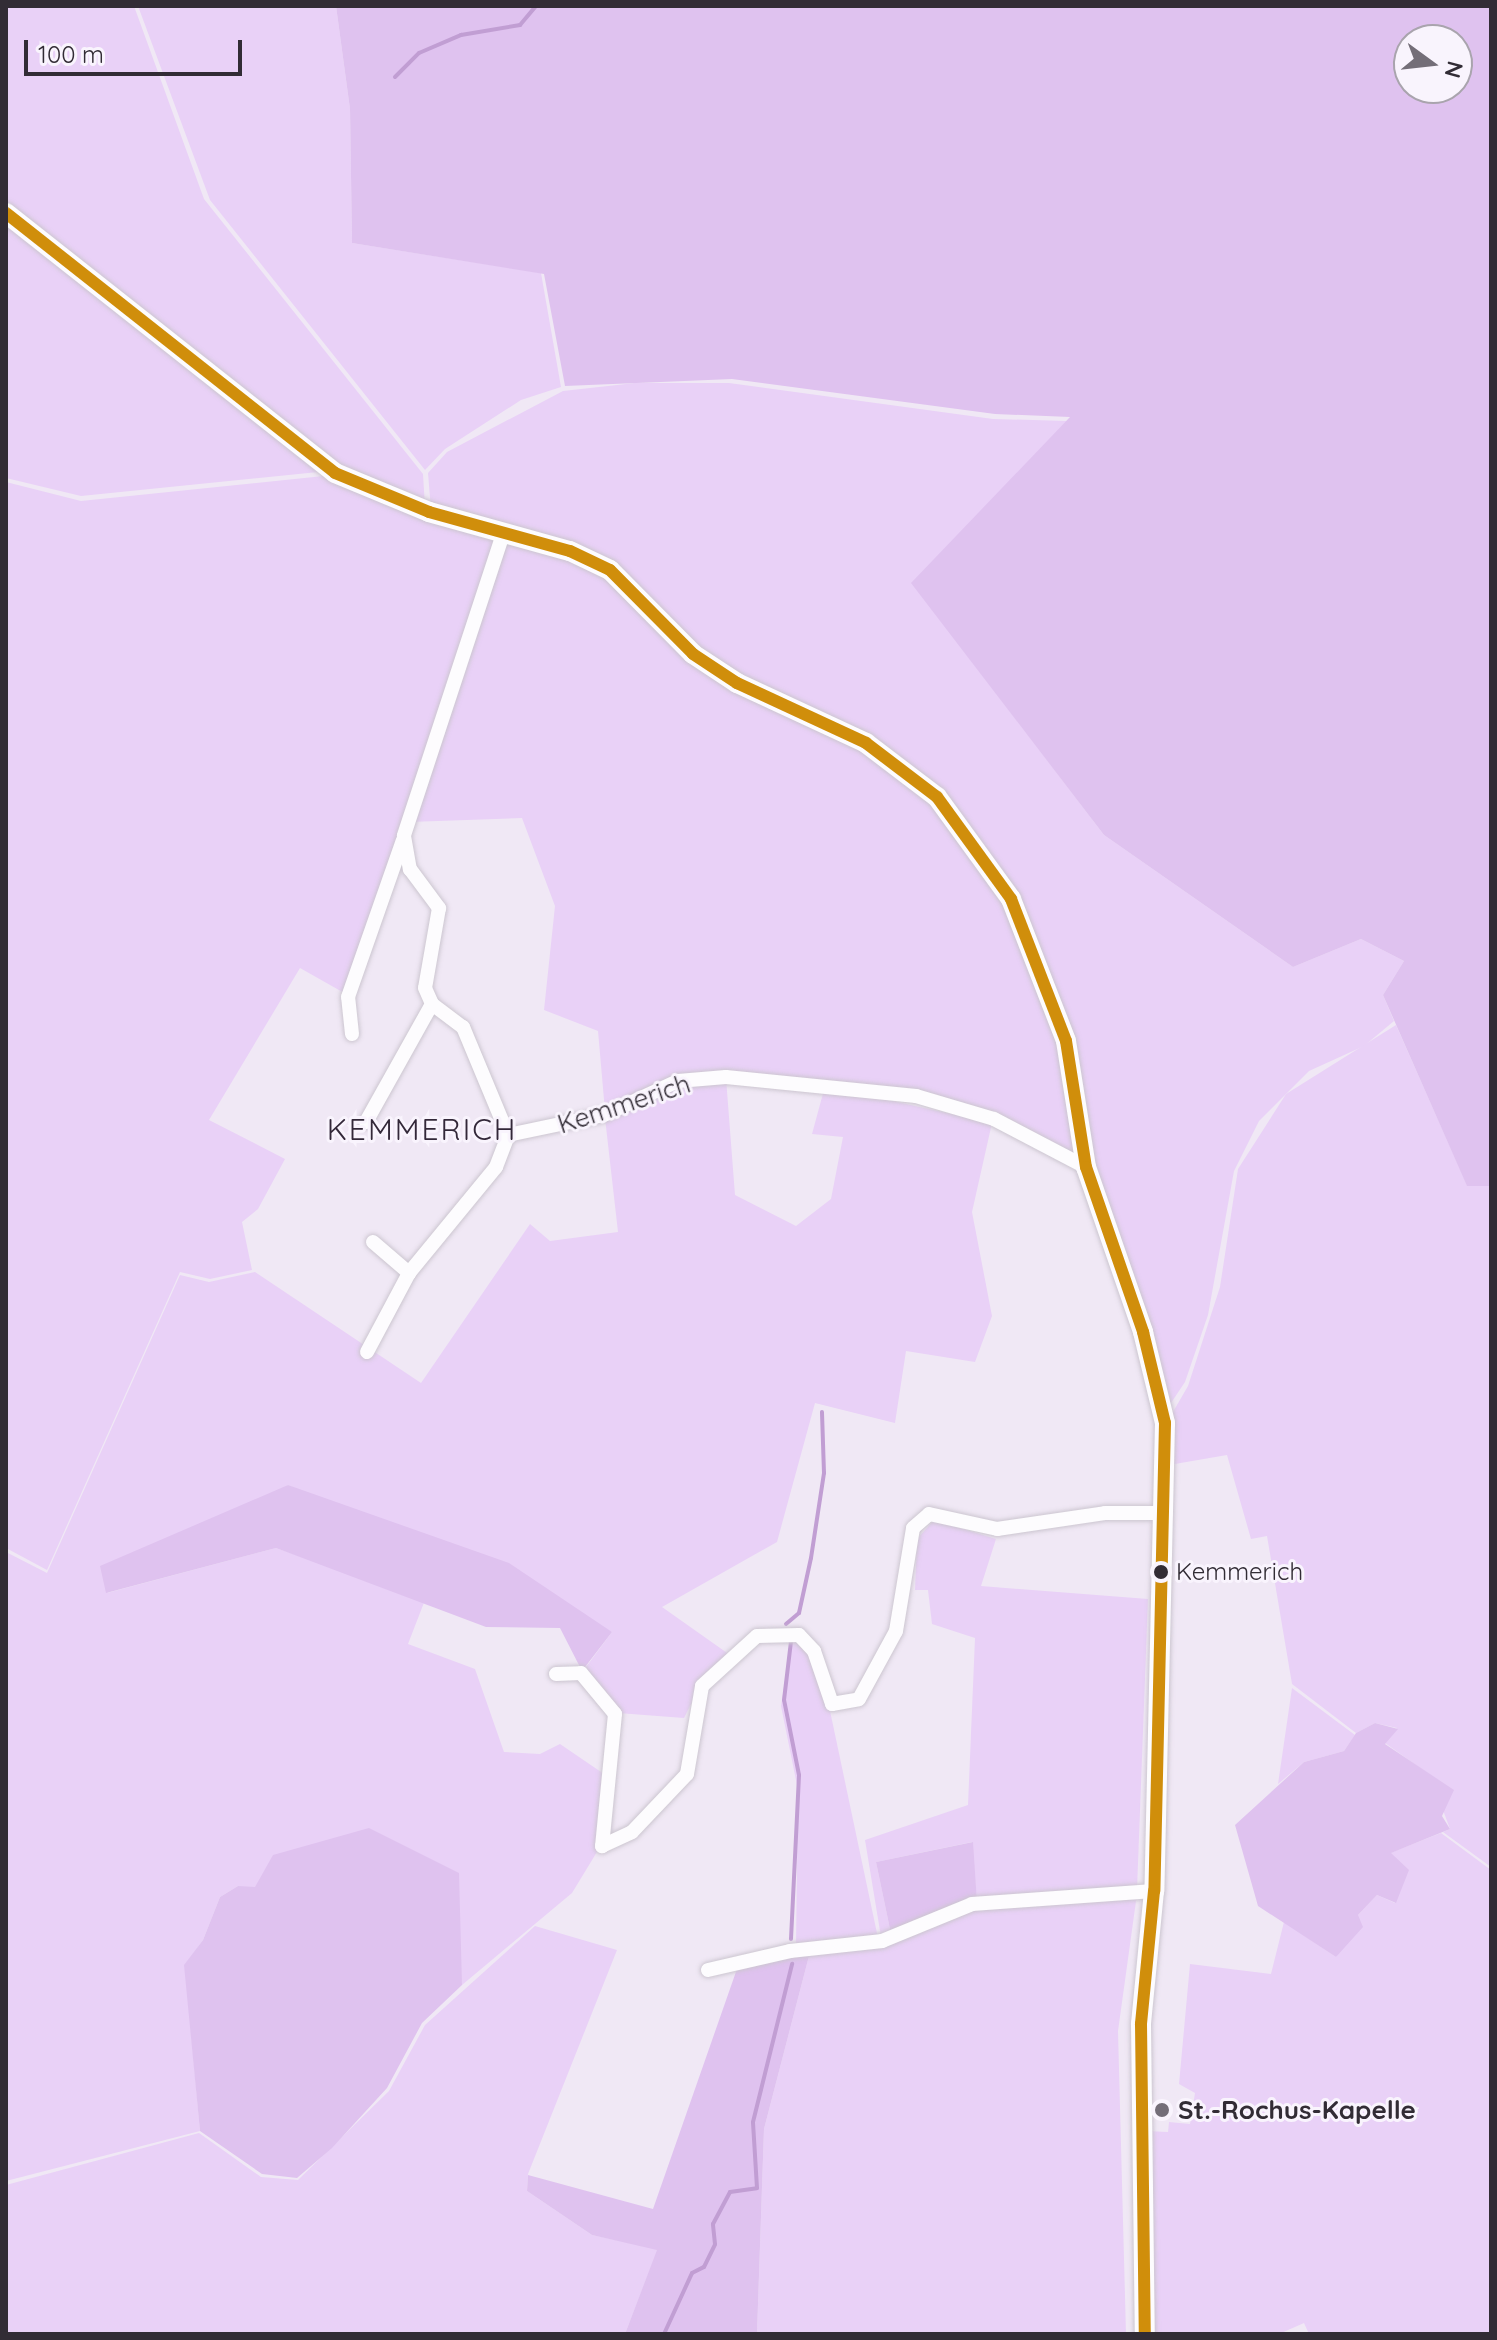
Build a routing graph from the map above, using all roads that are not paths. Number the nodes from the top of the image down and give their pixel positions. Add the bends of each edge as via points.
1 (6, 213) edge
2 (504, 531) junction
3 (404, 836) junction
4 (432, 1004) junction
5 (352, 1034) dead end
6 (366, 1122) dead end
7 (508, 1135) junction
8 (1086, 1167) junction
9 (373, 1242) dead end
10 (409, 1273) junction
11 (367, 1352) dead end
12 (1166, 1513) junction
13 (556, 1674) dead end
14 (1154, 1891) junction
15 (708, 1970) dead end
16 (1145, 2334) edge

1 - 2 street via 335,473 429,512
2 - 3 street
2 - 8 street via 610,570 693,654 737,683 866,743 937,797 988,861 1040,964 1066,1041
3 - 4 street via 410,869 439,908 425,988
3 - 5 street via 348,997
4 - 6 street
4 - 7 street via 463,1027
7 - 8 street, Kemmerich via 604,1115 678,1081 726,1077 916,1096 994,1119
7 - 10 street via 496,1167
8 - 12 street via 1160,1389
9 - 10 street
10 - 11 street
12 - 13 street via 1105,1513 997,1529 929,1514 913,1528 896,1631 859,1699 832,1704 814,1651 799,1635 757,1636 702,1686 687,1774 632,1832 602,1846 615,1714 581,1673
12 - 14 street
14 - 15 street via 972,1904 882,1941 790,1951
14 - 16 street via 1141,2024

